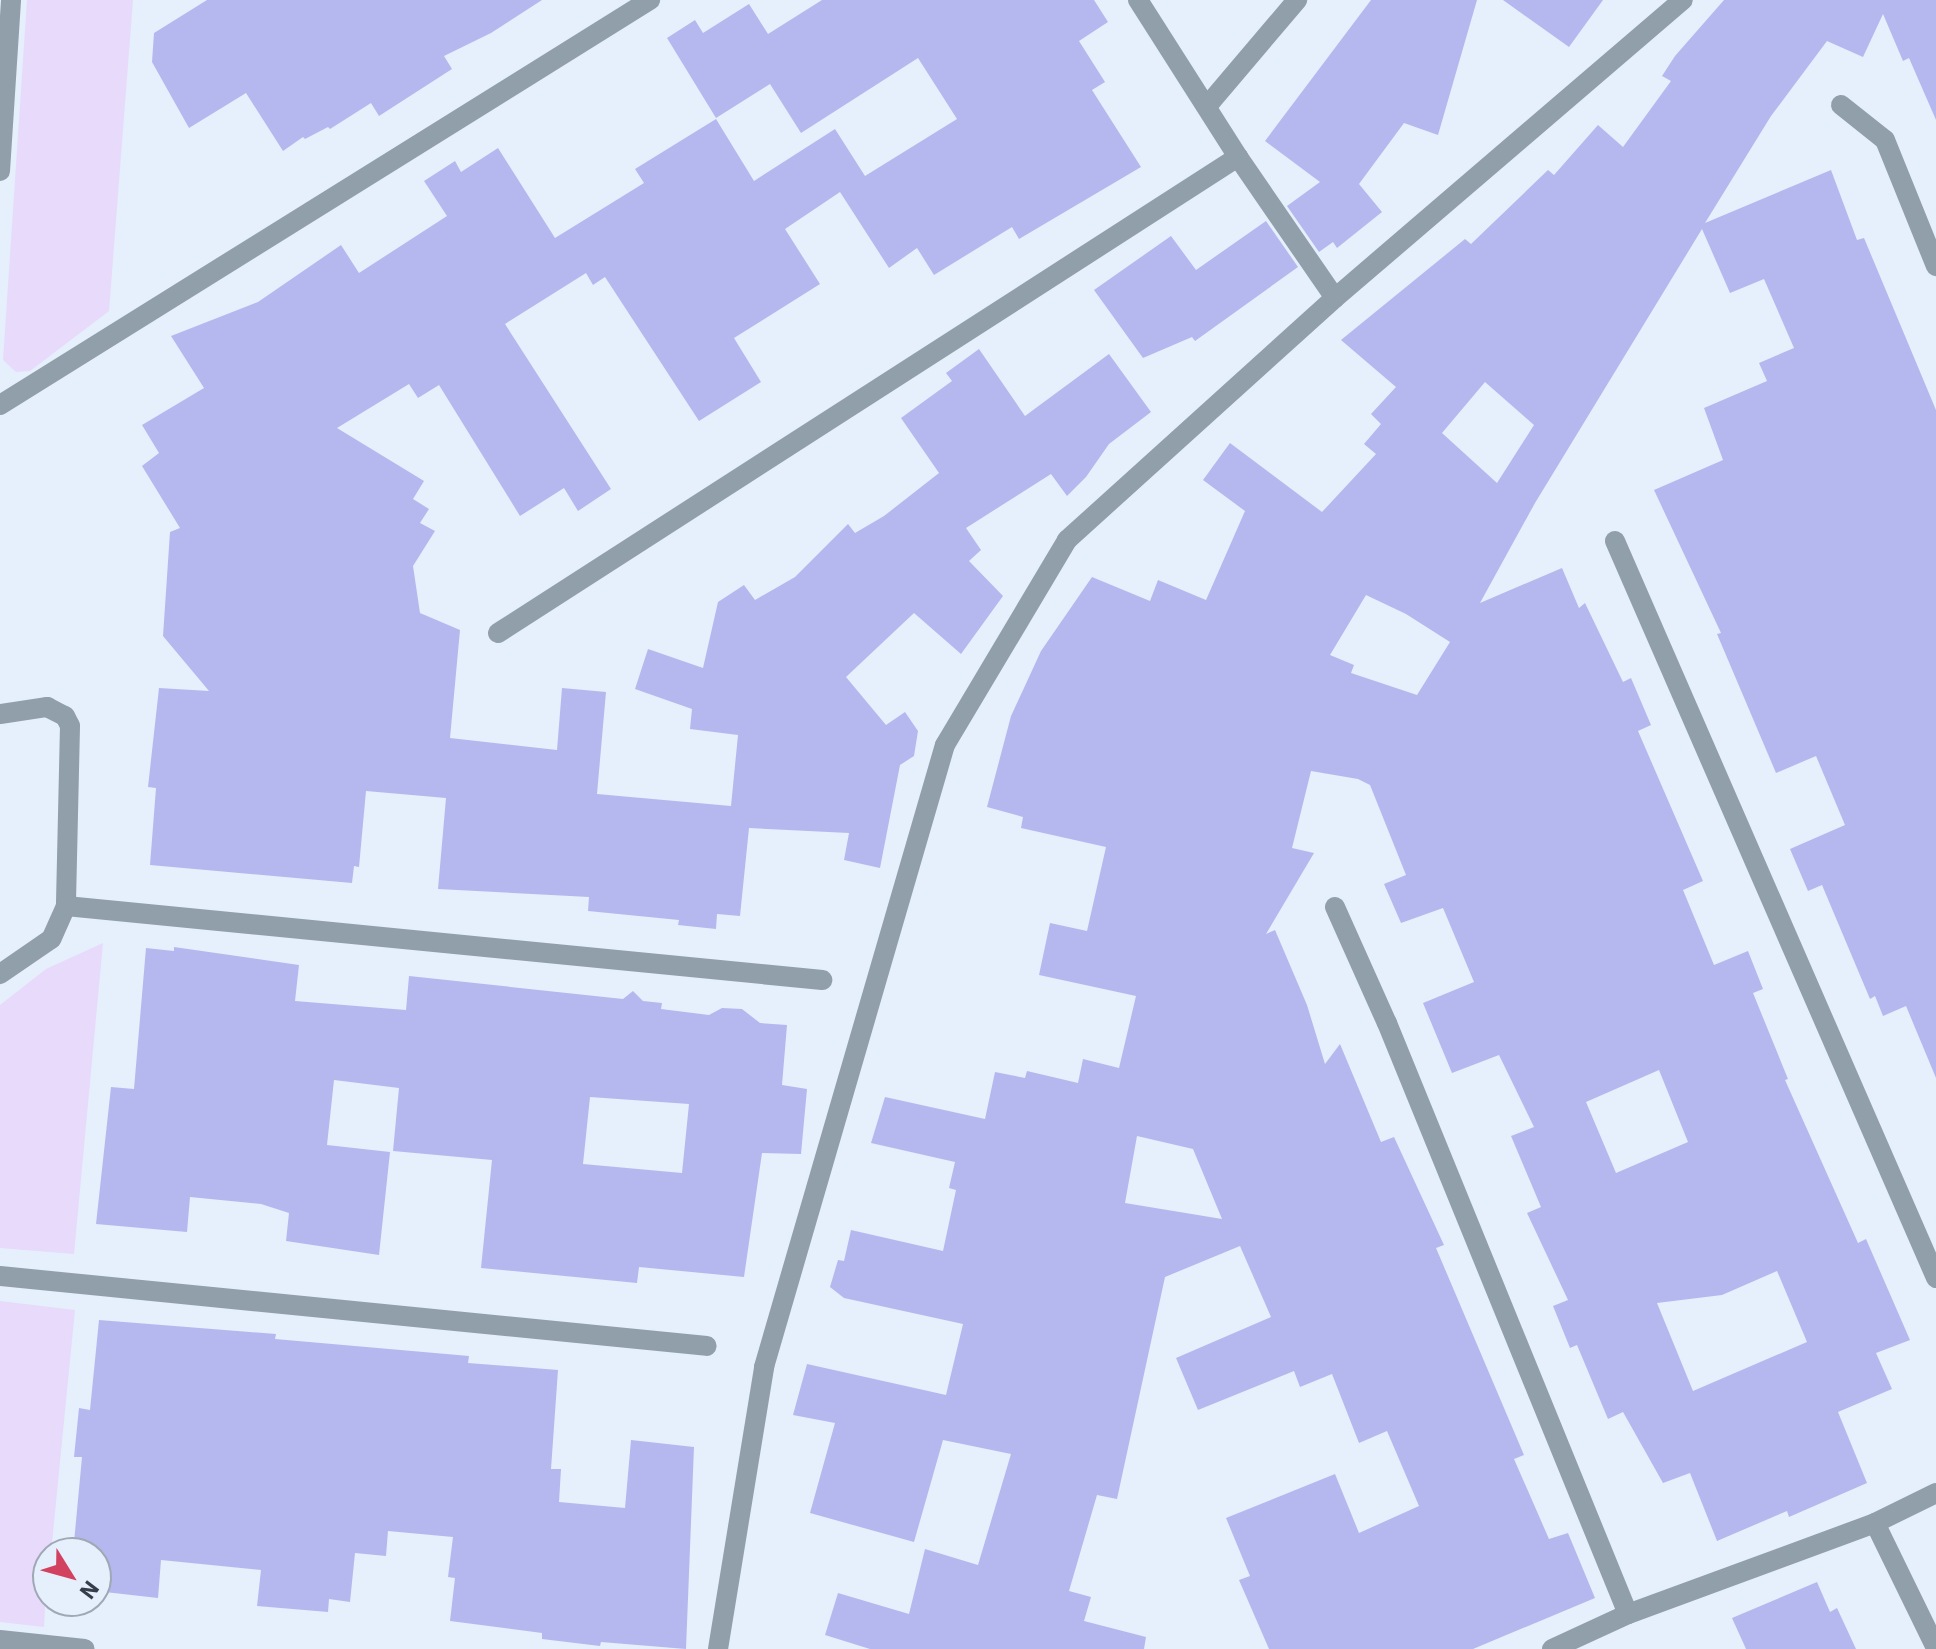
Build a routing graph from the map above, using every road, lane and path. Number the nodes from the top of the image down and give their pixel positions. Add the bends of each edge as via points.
1 (11, 0) edge
2 (650, 0) edge
3 (1138, 0) edge
4 (1297, 0) edge
5 (1683, 0) edge
6 (1208, 105) junction
7 (1841, 105) dead end
8 (1238, 157) junction
9 (0, 171) edge
10 (1936, 266) edge
11 (1335, 298) junction
12 (0, 405) edge
13 (1615, 541) dead end
14 (498, 633) dead end
15 (0, 714) edge
16 (66, 906) junction
17 (1335, 907) dead end
18 (0, 974) edge
19 (822, 980) dead end
20 (0, 1276) edge
21 (1936, 1278) edge
22 (707, 1346) dead end
23 (1936, 1493) edge
24 (1875, 1523) junction
25 (1628, 1614) junction
26 (0, 1640) edge
27 (1936, 1648) edge
28 (85, 1649) edge
29 (718, 1649) edge
30 (1552, 1649) edge

1 - 9 street
2 - 12 street
3 - 6 street
4 - 6 street
5 - 11 street
6 - 8 street
7 - 10 street via 1885,140
8 - 11 street
8 - 14 street
11 - 29 street via 1067,540 945,745 764,1367
13 - 21 street
15 - 16 street via 47,707 65,716 70,726
16 - 18 street via 51,939
16 - 19 street
17 - 25 street
20 - 22 street
23 - 24 street
24 - 25 street
24 - 27 street
25 - 30 street
26 - 28 street

